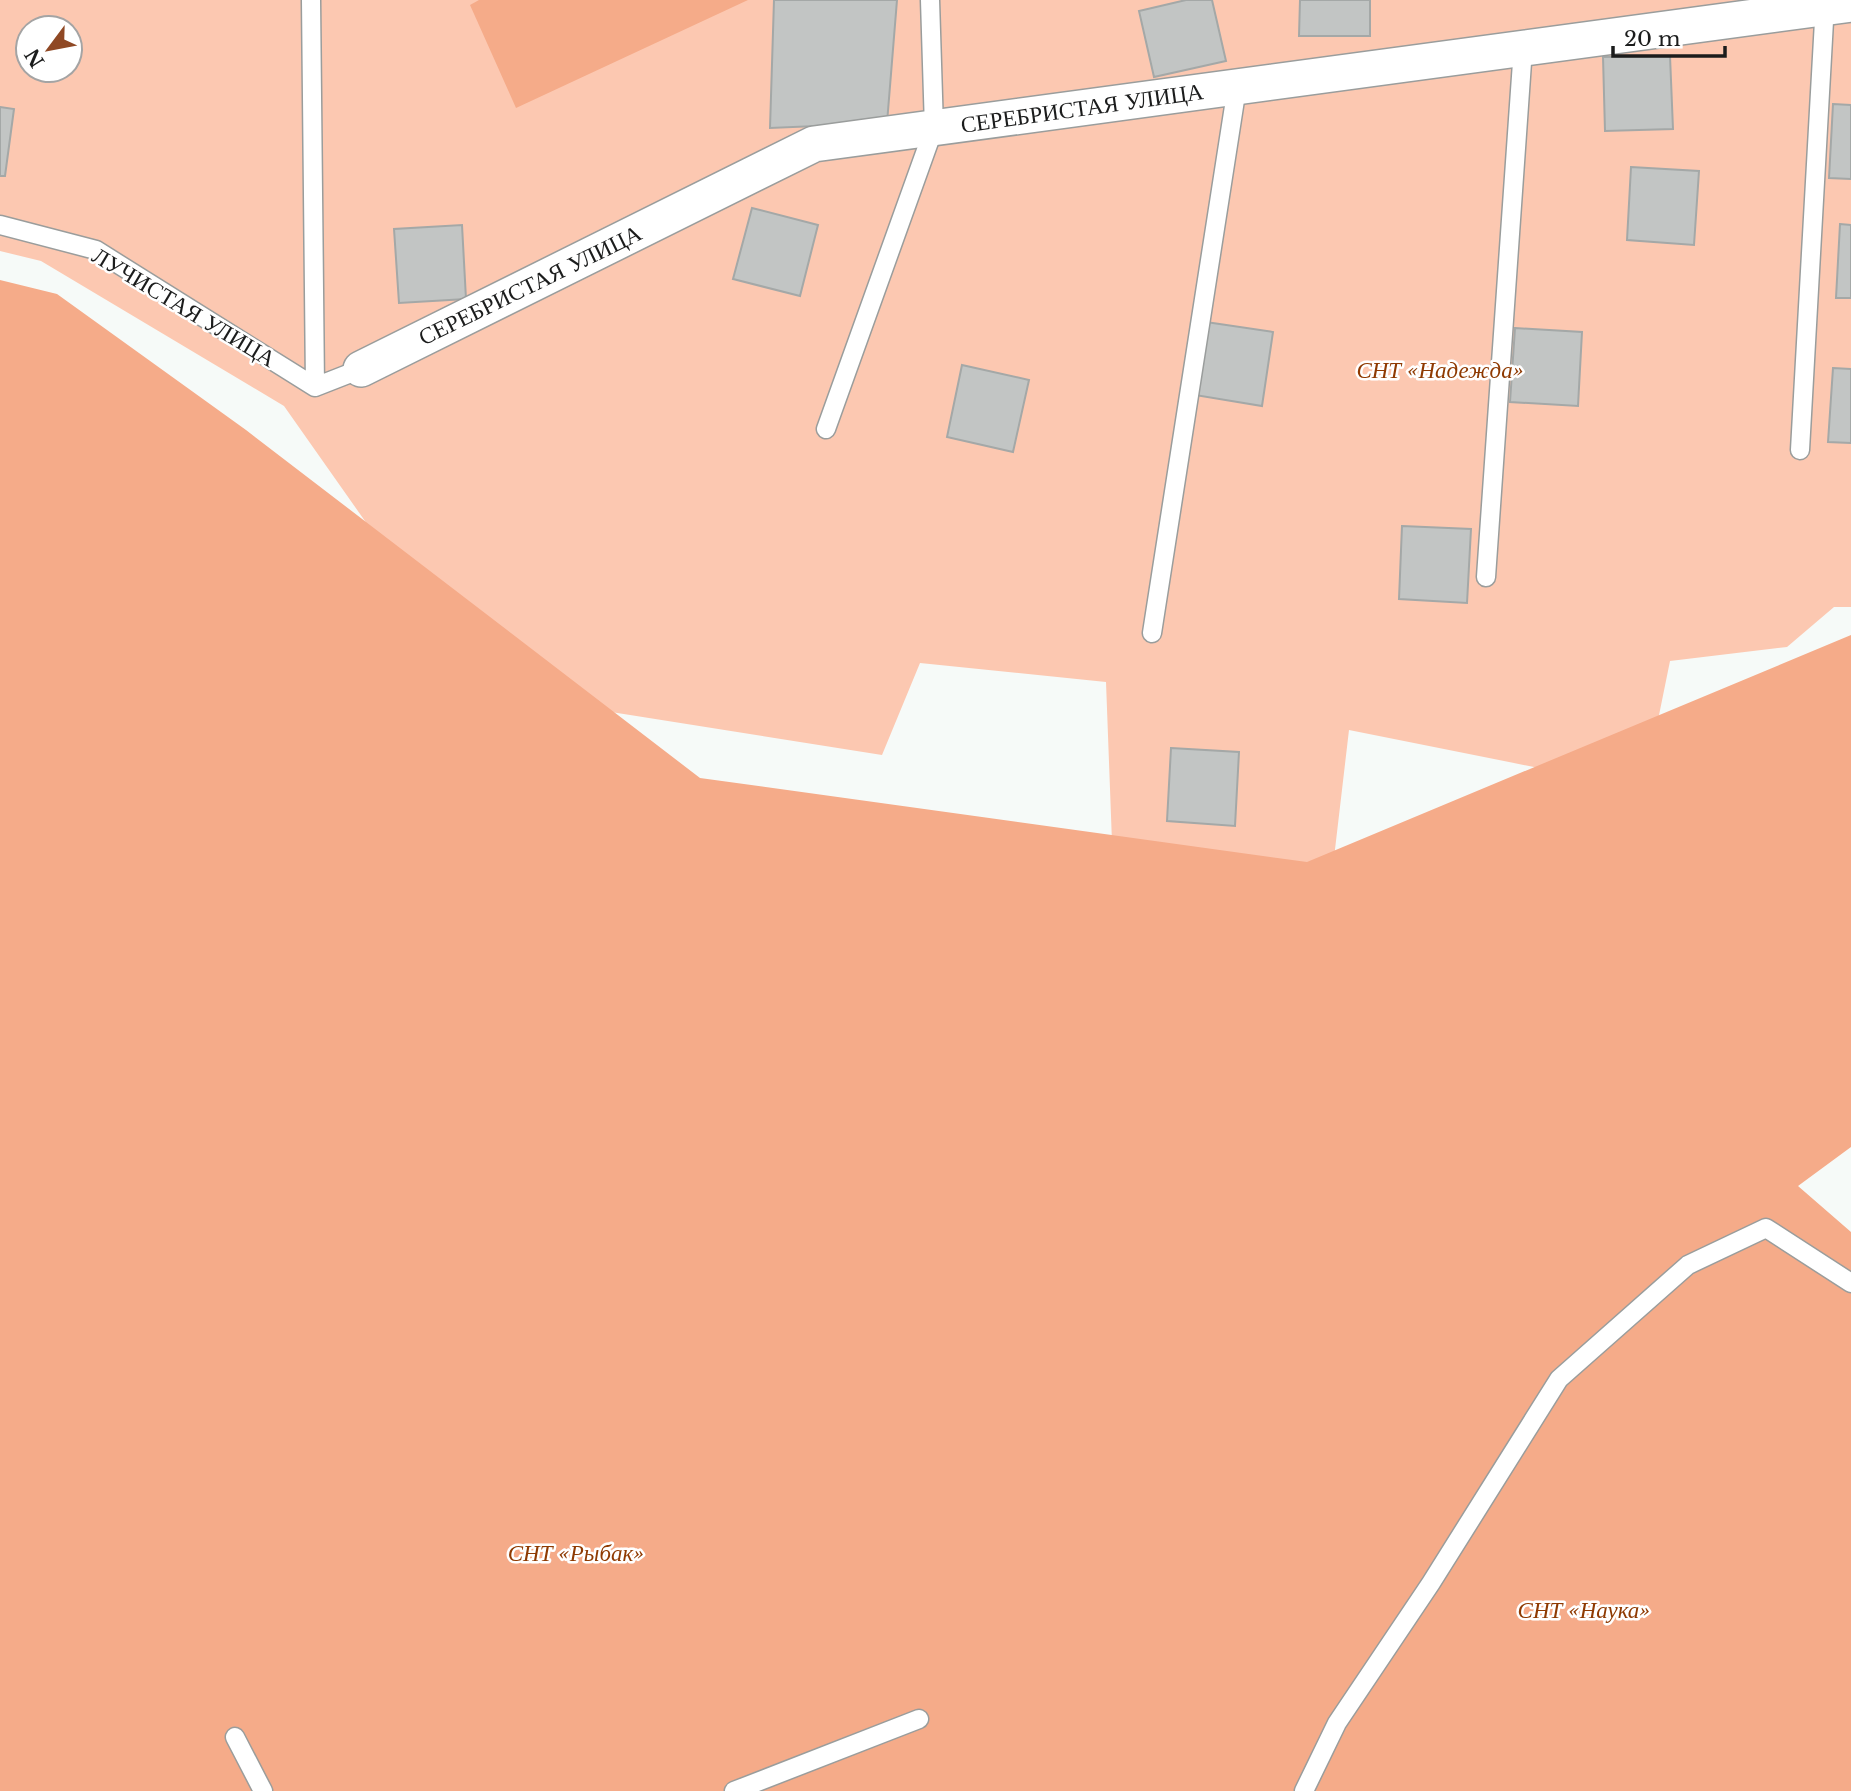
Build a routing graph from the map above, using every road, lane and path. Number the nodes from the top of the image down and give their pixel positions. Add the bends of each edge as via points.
1 (311, 0) edge
2 (930, 0) edge
3 (1834, 4) edge
4 (1523, 48) junction
5 (1237, 87) junction
6 (934, 128) junction
7 (0, 225) edge
8 (361, 369) joint
9 (315, 387) junction
10 (826, 429) dead end
11 (1800, 450) dead end
12 (1486, 577) dead end
13 (1152, 633) dead end
14 (1851, 1283) edge
15 (919, 1719) dead end
16 (235, 1737) dead end
17 (263, 1791) edge
18 (734, 1791) edge
19 (1304, 1791) edge

1 - 9 lane
2 - 6 lane
3 - 4 street, СЕРЕБРИСТАЯ УЛИЦА
3 - 11 lane
4 - 5 street, СЕРЕБРИСТАЯ УЛИЦА
4 - 12 lane
5 - 6 street, СЕРЕБРИСТАЯ УЛИЦА
5 - 13 lane
6 - 8 street, СЕРЕБРИСТАЯ УЛИЦА via 814,144
6 - 10 lane
7 - 9 lane, ЛУЧИСТАЯ УЛИЦА via 96,250
8 - 9 lane
14 - 19 lane via 1766,1228 1688,1265 1559,1380 1337,1723
15 - 18 lane
16 - 17 lane

